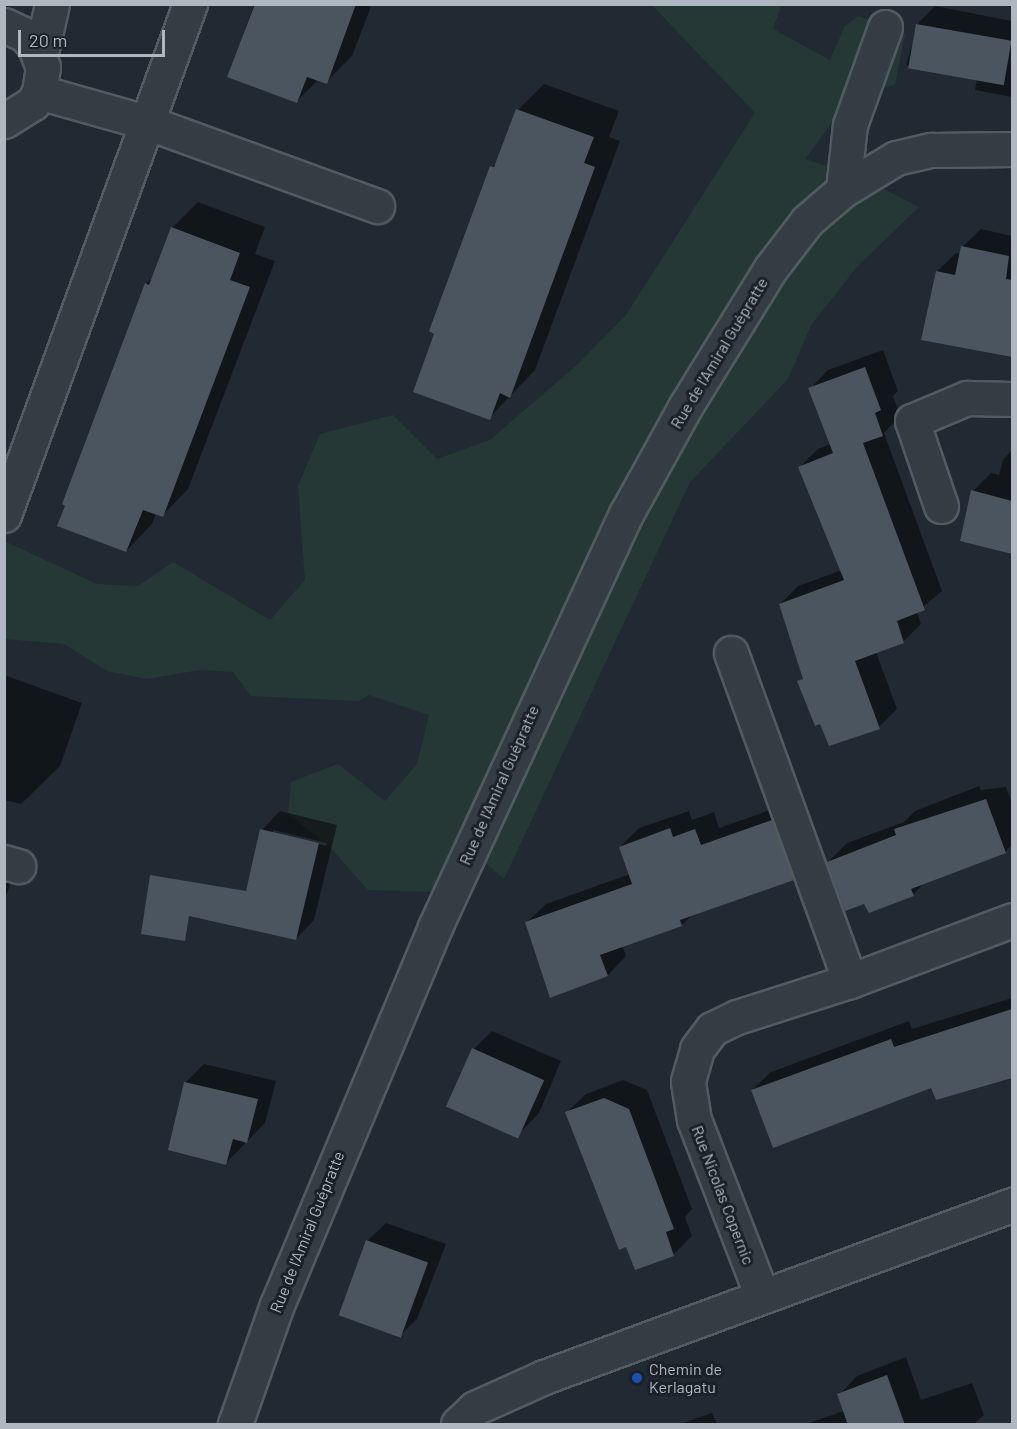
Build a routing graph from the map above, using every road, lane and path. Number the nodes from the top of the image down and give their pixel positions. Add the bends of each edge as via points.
1 (52, 4) edge
2 (190, 4) edge
3 (4, 25) edge
4 (885, 27) dead end
5 (40, 57) junction
6 (39, 92) junction
7 (4, 121) edge
8 (146, 122) junction
9 (1012, 149) edge
10 (843, 189) junction
11 (377, 206) dead end
12 (1012, 399) edge
13 (941, 506) dead end
14 (4, 515) edge
15 (731, 653) dead end
16 (1012, 920) edge
17 (850, 981) junction
18 (1012, 1205) edge
19 (762, 1296) junction
20 (235, 1425) edge
21 (458, 1425) edge

1 - 5 street
2 - 8 street
3 - 5 street via 25,35
4 - 10 street via 850,125
5 - 6 street via 43,67
6 - 7 street via 23,113
6 - 8 street
8 - 11 street
8 - 14 street
9 - 10 street, Rue de l'Amiral Guépratte via 932,150 896,158
10 - 20 street, Rue de l'Amiral Guépratte via 807,221 771,268 685,407 626,514 496,790 383,1045 277,1305
12 - 13 street via 967,398 912,421
15 - 17 street
16 - 17 street, Rue Nicolas Copernic
17 - 19 street, Rue Nicolas Copernic via 736,1017 712,1029 697,1049 692,1065 688,1081 694,1120
18 - 19 street
19 - 21 street via 510,1391 475,1408

